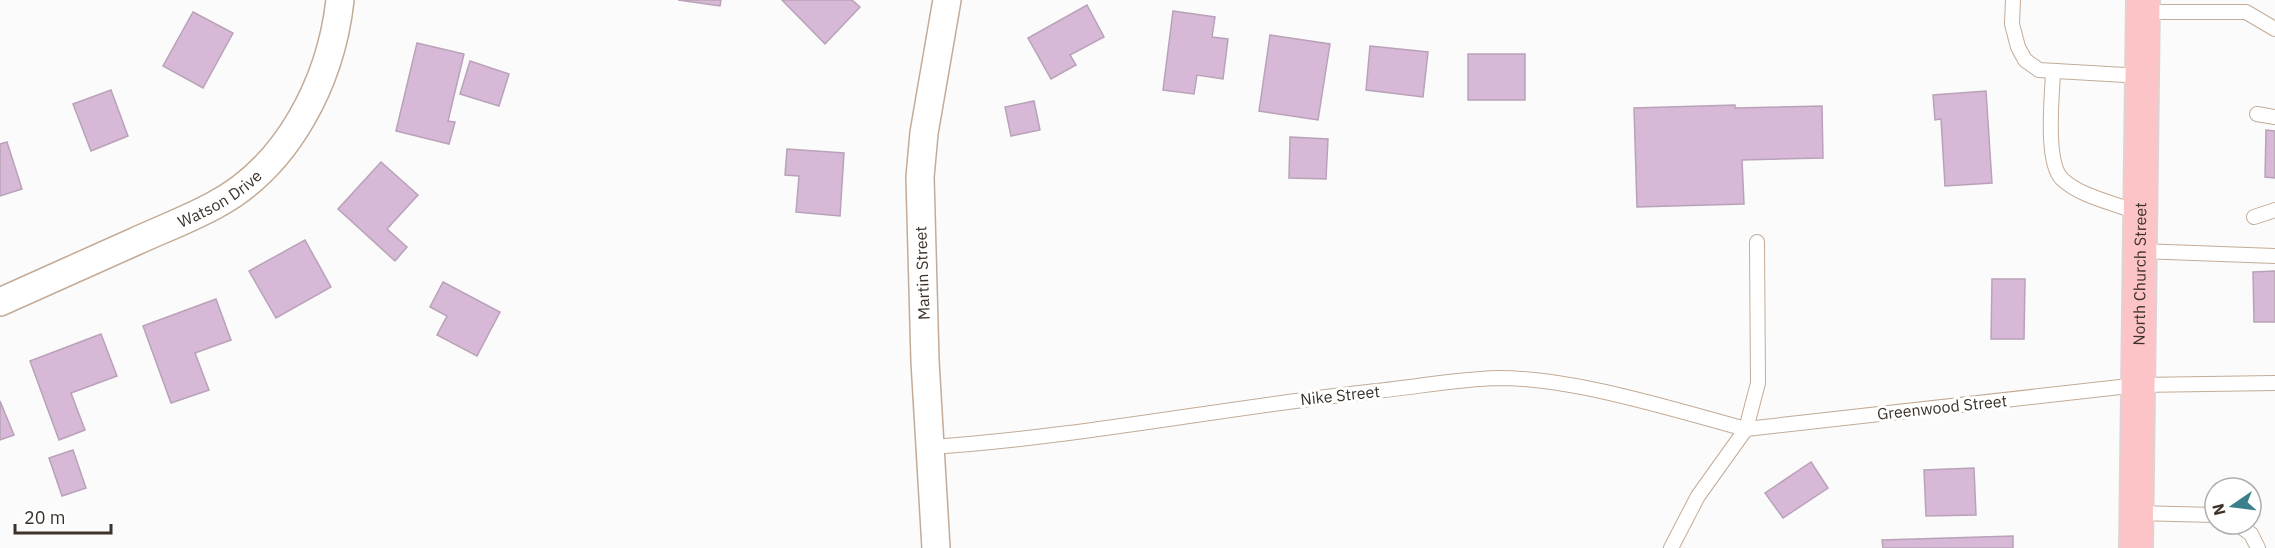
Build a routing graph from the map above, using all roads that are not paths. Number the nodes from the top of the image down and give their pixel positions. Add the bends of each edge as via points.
1 (340, 0) edge
2 (947, 0) edge
3 (2013, 0) edge
4 (2143, 6) edge
5 (2217, 6) edge
6 (2275, 29) edge
7 (2053, 73) junction
8 (2142, 76) junction
9 (2257, 114) dead end
10 (2275, 117) edge
11 (2275, 210) edge
12 (2140, 213) junction
13 (2254, 217) dead end
14 (1757, 242) dead end
15 (2140, 251) junction
16 (2275, 256) edge
17 (0, 302) edge
18 (2275, 383) edge
19 (2138, 385) junction
20 (1746, 429) junction
21 (931, 447) junction
22 (2136, 513) junction
23 (2203, 515) edge
24 (936, 548) edge
25 (1671, 548) edge
26 (2136, 548) edge

1 - 17 street, Watson Drive via 329,59 309,107 280,150 256,174 215,205
2 - 21 street, Martin Street via 920,177
3 - 7 lane via 2012,24 2025,60 2039,70
4 - 5 lane
4 - 8 main road, North Church Street
5 - 6 lane via 2246,12
7 - 8 lane
7 - 12 lane via 2053,160 2060,177 2076,188
8 - 12 main road, North Church Street
9 - 10 lane
11 - 13 lane
12 - 15 main road, North Church Street
14 - 20 lane via 1758,383
15 - 16 lane
15 - 19 main road, North Church Street
18 - 19 lane, Greenwood Street
19 - 20 lane, Greenwood Street
19 - 22 main road, North Church Street
20 - 21 lane, Nike Street via 1640,401 1555,384 1498,378 1270,403 991,443
20 - 25 lane via 1698,496
21 - 24 street, Martin Street
22 - 23 lane
22 - 26 main road, North Church Street

